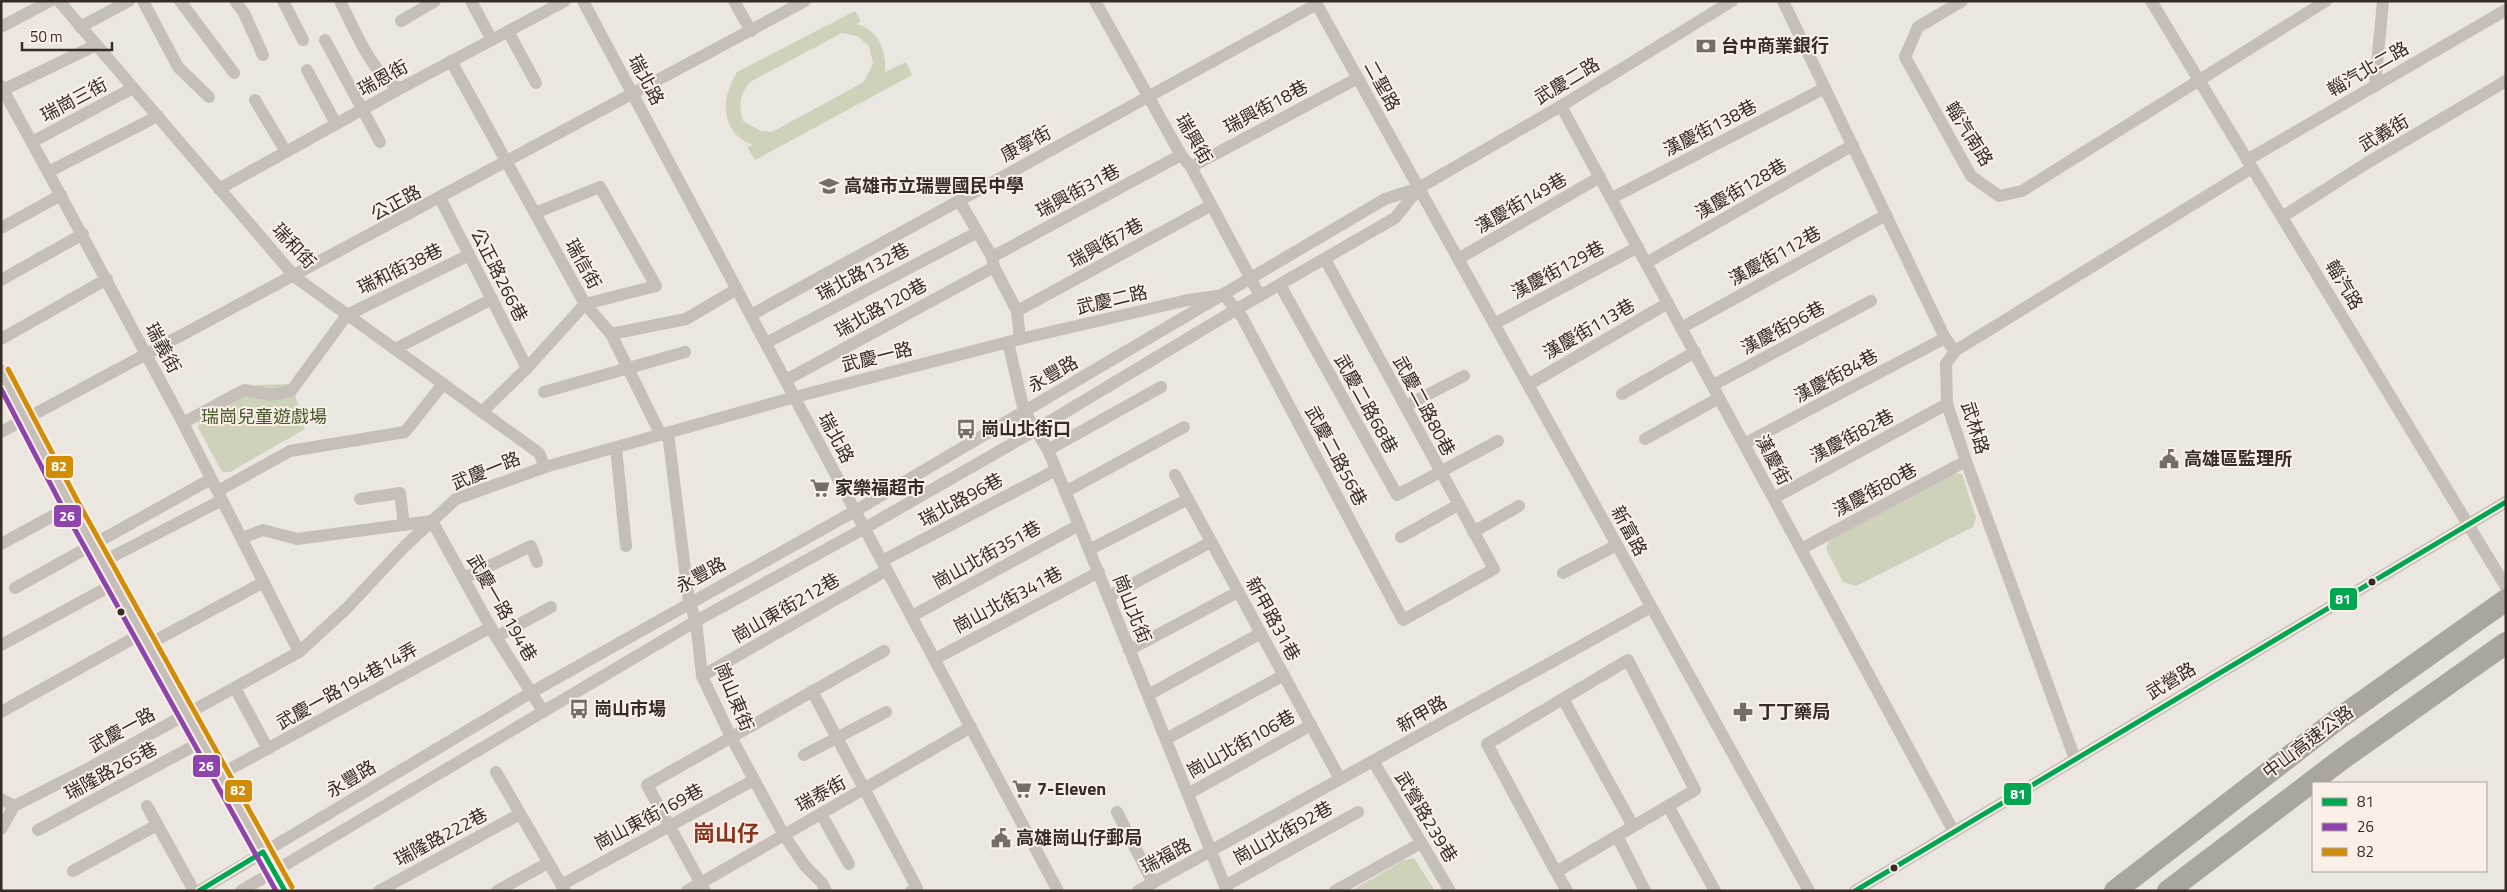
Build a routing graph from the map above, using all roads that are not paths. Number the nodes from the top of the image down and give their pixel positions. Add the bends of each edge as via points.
1 (50, 1) edge
2 (59, 1) edge
3 (64, 1) edge
4 (129, 1) edge
5 (143, 1) edge
6 (180, 1) edge
7 (235, 1) edge
8 (283, 1) edge
9 (340, 1) edge
10 (436, 1) edge
11 (471, 1) edge
12 (565, 1) edge
13 (583, 1) edge
14 (734, 1) edge
15 (805, 1) edge
16 (1095, 1) edge
17 (1732, 1) edge
18 (1783, 1) edge
19 (1962, 1) edge
20 (2151, 1) edge
21 (2326, 1) edge
22 (2384, 1) edge
23 (1316, 3) edge
24 (2506, 10) edge
25 (71, 16) junction
26 (401, 21) dead end
27 (1, 27) edge
28 (80, 27) junction
29 (508, 31) junction
30 (751, 31) junction
31 (303, 40) dead end
32 (325, 40) dead end
33 (492, 40) junction
34 (96, 45) junction
35 (263, 55) dead end
36 (451, 61) junction
37 (307, 70) dead end
38 (234, 73) dead end
39 (1358, 78) junction
40 (2198, 79) junction
41 (2506, 81) edge
42 (536, 83) dead end
43 (2375, 85) junction
44 (2, 88) edge
45 (133, 88) junction
46 (401, 88) junction
47 (1825, 88) junction
48 (633, 94) junction
49 (209, 96) dead end
50 (1150, 97) junction
51 (255, 100) dead end
52 (1561, 106) junction
53 (362, 109) junction
54 (158, 116) junction
55 (336, 124) junction
56 (32, 142) junction
57 (380, 142) dead end
58 (1853, 145) junction
59 (286, 152) junction
60 (1181, 155) junction
61 (507, 162) junction
62 (2250, 164) junction
63 (1191, 168) junction
64 (48, 172) junction
65 (1600, 177) junction
66 (1419, 188) junction
67 (219, 189) junction
68 (61, 195) junction
69 (440, 198) junction
70 (1612, 198) junction
71 (959, 200) junction
72 (1210, 206) junction
73 (535, 213) junction
74 (1886, 215) junction
75 (2282, 217) junction
76 (1, 228) edge
77 (976, 233) junction
78 (82, 234) junction
79 (1638, 247) junction
80 (469, 254) junction
81 (1325, 259) junction
82 (1458, 259) junction
83 (993, 262) junction
84 (1646, 263) junction
85 (295, 277) junction
86 (107, 279) junction
87 (1251, 279) junction
88 (1, 280) edge
89 (1280, 285) junction
90 (737, 289) junction
91 (1224, 295) junction
92 (1260, 296) junction
93 (492, 299) junction
94 (1871, 301) dead end
95 (1668, 303) junction
96 (585, 304) junction
97 (1237, 308) junction
98 (1018, 311) junction
99 (347, 315) junction
100 (751, 315) junction
101 (1494, 324) junction
102 (1682, 328) junction
103 (611, 334) junction
104 (1945, 338) junction
105 (1, 339) edge
106 (1014, 340) junction
107 (766, 343) junction
108 (395, 349) junction
109 (1955, 351) junction
110 (685, 352) dead end
111 (1695, 352) junction
112 (147, 355) junction
113 (628, 367) junction
114 (527, 368) junction
115 (1, 372) edge
116 (1464, 376) dead end
117 (786, 380) junction
118 (443, 384) junction
119 (1528, 384) junction
120 (1712, 385) junction
121 (1161, 387) dead end
122 (544, 392) dead end
123 (1622, 394) dead end
124 (794, 397) junction
125 (1720, 398) junction
126 (1948, 404) junction
127 (1405, 406) junction
128 (1024, 411) junction
129 (482, 412) junction
130 (25, 420) junction
131 (183, 423) junction
132 (1184, 427) dead end
133 (1035, 430) junction
134 (1, 432) edge
135 (665, 434) junction
136 (1645, 439) dead end
137 (1498, 441) dead end
138 (1744, 444) junction
139 (616, 448) junction
140 (1048, 450) junction
141 (1966, 461) junction
142 (545, 467) junction
143 (1056, 470) junction
144 (1440, 472) junction
145 (1175, 475) dead end
146 (212, 479) junction
147 (1066, 492) junction
148 (220, 495) junction
149 (1774, 498) junction
150 (360, 499) dead end
151 (1188, 499) junction
152 (2506, 502) edge
153 (1458, 504) junction
154 (71, 506) junction
155 (1519, 506) dead end
156 (855, 511) junction
157 (432, 521) junction
158 (404, 525) junction
159 (1080, 525) junction
160 (2467, 525) junction
161 (865, 528) junction
162 (1473, 532) junction
163 (1401, 536) dead end
164 (242, 538) junction
165 (1212, 542) junction
166 (1, 544) edge
167 (1617, 545) junction
168 (93, 546) junction
169 (626, 546) dead end
170 (1801, 549) junction
171 (1090, 550) junction
172 (102, 562) junction
173 (537, 562) dead end
174 (884, 565) junction
175 (1494, 568) joint
176 (1099, 572) junction
177 (1563, 573) dead end
178 (464, 578) junction
179 (264, 582) junction
180 (114, 584) junction
181 (15, 588) dead end
182 (2506, 588) edge
183 (1238, 592) junction
184 (1108, 597) junction
185 (2506, 600) edge
186 (689, 602) junction
187 (551, 607) dead end
188 (1651, 607) junction
189 (912, 616) junction
190 (696, 622) junction
191 (494, 632) junction
192 (1261, 633) junction
193 (144, 639) junction
194 (1, 645) edge
195 (2503, 645) edge
196 (1129, 650) junction
197 (884, 651) dead end
198 (299, 652) junction
199 (935, 659) junction
200 (1284, 675) junction
201 (702, 676) junction
202 (235, 688) junction
203 (812, 691) junction
204 (532, 692) junction
205 (1148, 695) junction
206 (1563, 699) junction
207 (543, 711) junction
208 (1, 712) edge
209 (886, 712) dead end
210 (186, 715) junction
211 (1311, 725) junction
212 (971, 727) junction
213 (731, 737) junction
214 (837, 738) junction
215 (1166, 739) junction
216 (201, 742) junction
217 (268, 749) junction
218 (804, 755) dead end
219 (2075, 759) junction
220 (1373, 761) junction
221 (496, 772) dead end
222 (219, 776) junction
223 (1340, 779) junction
224 (754, 780) junction
225 (865, 789) junction
226 (1188, 794) junction
227 (1, 799) edge
228 (14, 806) junction
229 (147, 806) dead end
230 (1668, 806) junction
231 (1117, 812) dead end
232 (1358, 812) dead end
233 (520, 814) junction
234 (821, 814) junction
235 (157, 825) junction
236 (1634, 826) junction
237 (669, 827) junction
238 (1, 829) edge
239 (38, 830) dead end
240 (1954, 832) junction
241 (784, 835) junction
242 (1617, 836) junction
243 (1422, 843) junction
244 (263, 852) junction
245 (1211, 852) junction
246 (548, 863) junction
247 (849, 864) dead end
248 (73, 871) dead end
249 (274, 871) junction
250 (1556, 872) junction
251 (1153, 883) junction
252 (703, 887) edge
253 (563, 888) edge
254 (1226, 888) edge
255 (916, 890) edge
256 (194, 891) edge
257 (199, 891) edge
258 (242, 891) edge
259 (284, 891) edge
260 (379, 891) edge
261 (497, 891) edge
262 (687, 891) edge
263 (826, 891) edge
264 (1058, 891) edge
265 (1138, 891) edge
266 (1335, 891) edge
267 (1450, 891) edge
268 (1567, 891) edge
269 (1645, 891) edge
270 (1715, 891) edge
271 (1809, 891) edge
272 (1855, 891) edge
273 (2115, 891) edge
274 (2168, 891) edge

1 - 27 street
2 - 25 street, 瑞和街
3 - 25 street
4 - 28 street
5 - 49 street via 178,67
6 - 38 street
7 - 35 street
8 - 31 street
9 - 46 street via 380,73 391,85
10 - 26 street
11 - 33 street
12 - 29 street, 瑞恩街
13 - 48 street, 瑞北路
14 - 30 street
15 - 30 street, 公正路
16 - 50 street, 瑞興街
17 - 52 street, 武慶二路
18 - 47 street
19 - 40 street, 輜汽南路 via 1918,27 1904,57 1971,176 1999,196 2022,191
20 - 40 street, 輜汽路
21 - 40 street
22 - 43 street
23 - 39 street, 二聖路
23 - 50 street, 康寧街
24 - 43 street, 輜汽北二路
25 - 28 street, 瑞和街
28 - 34 street, 瑞和街
29 - 33 street, 瑞恩街
29 - 42 street
30 - 48 street, 公正路
32 - 53 street
33 - 36 street, 瑞恩街
34 - 44 street
34 - 45 street, 瑞和街
36 - 46 street, 瑞恩街
36 - 61 street, 瑞信街
37 - 55 street
39 - 63 street, 瑞興街18巷
39 - 66 street, 二聖路
40 - 62 street, 輜汽路
41 - 75 street, 武義街
43 - 62 street, 輜汽北二路
44 - 56 street, 瑞義街
45 - 54 street, 瑞和街
45 - 56 street, 瑞崗三街
46 - 53 street, 瑞恩街
47 - 58 street
47 - 70 street, 漢慶街138巷
48 - 61 street, 公正路
48 - 90 street, 瑞北路
50 - 60 street, 瑞興街
50 - 71 street, 康寧街
51 - 59 street
52 - 65 street, 漢慶街
52 - 66 street, 武慶二路
53 - 55 street, 瑞恩街
53 - 57 street
54 - 64 street
54 - 67 street, 瑞和街
55 - 59 street, 瑞恩街
56 - 64 street, 瑞義街
58 - 74 street
58 - 84 street, 漢慶街128巷
59 - 67 street, 瑞恩街
60 - 63 street, 瑞興街
60 - 83 street, 瑞興街31巷
61 - 69 street, 公正路
61 - 73 street, 瑞信街
62 - 75 street, 輜汽路
62 - 109 street
63 - 72 street, 瑞興街
64 - 68 street, 瑞義街
65 - 70 street, 漢慶街
65 - 82 street, 漢慶街149巷
66 - 81 street, 武慶二路 via 1395,218
66 - 82 street, 新富路
66 - 87 street, 武慶二路 via 1385,199
67 - 85 street, 瑞和街
68 - 76 street
68 - 78 street, 瑞義街
69 - 80 street, 公正路266巷
69 - 85 street, 公正路
70 - 79 street, 漢慶街
71 - 77 street
71 - 100 street, 康寧街
72 - 87 street, 瑞興街
72 - 98 street, 瑞興街7巷
73 - 96 street, 瑞信街
73 - 96 street via 600,187 656,286
74 - 102 street, 漢慶街112巷
74 - 104 street
75 - 160 street, 輜汽路
77 - 83 street
77 - 107 street, 瑞北路132巷
78 - 86 street, 瑞義街
78 - 88 street
79 - 84 street, 漢慶街
79 - 101 street, 漢慶街129巷
80 - 93 street, 公正路266巷
80 - 99 street, 瑞和街38巷
81 - 89 street, 武慶二路
81 - 127 street, 武慶二路80巷
82 - 101 street, 新富路
83 - 98 street
83 - 117 street, 瑞北路120巷
84 - 95 street, 漢慶街
85 - 99 street, 瑞和街
85 - 112 street, 公正路
86 - 105 street
86 - 112 street, 瑞義街
87 - 91 street, 武慶二路
87 - 92 street, 瑞興街
89 - 92 street, 武慶二路
89 - 144 street, 武慶二路68巷 via 1397,495
90 - 100 street, 瑞北路
90 - 103 street via 686,319
91 - 97 street
91 - 106 street, 武慶二路 via 1188,300
91 - 128 street, 永豐路
92 - 97 street, 武慶二路
93 - 108 street
93 - 114 street, 公正路266巷
94 - 120 street, 漢慶街96巷
95 - 102 street, 漢慶街
95 - 119 street, 漢慶街113巷
96 - 103 street, 崗山東街
96 - 114 street, 瑞信街
97 - 133 street
97 - 175 street, 武慶二路56巷 via 1403,620
98 - 106 street, 崗山北街
99 - 108 street, 瑞和街
99 - 131 street via 290,391 272,395 244,390
100 - 107 street, 瑞北路
101 - 119 street, 新富路
102 - 111 street, 漢慶街
103 - 113 street, 崗山東街
104 - 109 street
104 - 138 street, 漢慶街84巷
106 - 124 street, 武慶一路
106 - 128 street, 崗山北街
107 - 117 street, 瑞北路
108 - 118 street, 瑞和街
109 - 126 street, 武林路 via 1946,364
110 - 113 street
111 - 120 street, 漢慶街
111 - 123 street
112 - 130 street, 公正路
112 - 131 street, 瑞義街
113 - 122 street
113 - 135 street, 崗山東街
114 - 129 street, 瑞信街
115 - 130 street
116 - 127 street
117 - 124 street, 瑞北路
118 - 129 street, 瑞和街
118 - 148 street via 405,432 290,451
119 - 167 street, 新富路
120 - 125 street, 漢慶街
121 - 140 street
124 - 135 street, 武慶一路
124 - 156 street, 瑞北路
125 - 136 street
125 - 138 street, 漢慶街
126 - 141 street, 武林路
126 - 149 street, 漢慶街82巷
127 - 144 street, 武慶二路80巷
128 - 133 street, 崗山北街
128 - 156 street, 永豐路
129 - 142 street, 瑞和街 via 539,453
130 - 134 street, 公正路
130 - 154 street
131 - 146 street, 瑞義街
132 - 147 street
133 - 140 street, 崗山北街
133 - 161 street
135 - 139 street, 武慶一路
135 - 186 street, 崗山東街
137 - 144 street
138 - 149 street, 漢慶街
139 - 142 street, 武慶一路
139 - 169 street
140 - 143 street, 崗山北街
141 - 170 street, 漢慶街80巷
141 - 219 street, 武林路
142 - 157 street, 武慶一路 via 456,499
143 - 147 street, 崗山北街
143 - 174 street, 瑞北路96巷
144 - 153 street, 武慶二路80巷
145 - 151 street, 新甲路31巷
146 - 148 street, 瑞義街
146 - 168 street
147 - 159 street, 崗山北街
148 - 164 street, 瑞義街
148 - 172 street
149 - 170 street, 漢慶街
150 - 158 street via 400,493
151 - 165 street, 新甲路31巷
151 - 171 street
152 - 160 street, 武營路
153 - 162 street, 武慶二路80巷
153 - 163 street
154 - 166 street
154 - 168 street
155 - 162 street
156 - 161 street, 瑞北路
156 - 186 street, 永豐路
157 - 158 street
157 - 178 street, 武慶一路194巷
157 - 198 street, 武慶一路
158 - 164 street via 297,539 263,530
159 - 171 street, 崗山北街
159 - 189 street, 崗山北街351巷
160 - 182 street, 輜汽路
160 - 219 street, 武營路
161 - 174 street, 瑞北路
161 - 190 street
162 - 175 street, 武慶二路80巷
164 - 179 street, 瑞義街
165 - 183 street, 新甲路31巷
165 - 184 street
167 - 177 street
167 - 188 street, 新富路
168 - 172 street
168 - 181 street
170 - 240 street, 漢慶街
171 - 176 street, 崗山北街
172 - 180 street
173 - 178 street via 531,546
174 - 189 street, 瑞北路
174 - 201 street, 崗山東街212巷
176 - 184 street, 崗山北街
176 - 199 street, 崗山北街341巷
178 - 191 street, 武慶一路194巷
179 - 193 street
179 - 198 street, 瑞義街
180 - 193 street
180 - 194 street
183 - 192 street, 新甲路31巷
183 - 196 street
184 - 196 street, 崗山北街
185 - 273 highway, 中山高速公路 via 2334,722
186 - 190 street, 崗山東街
186 - 204 street, 永豐路
187 - 191 street, 武慶一路194巷14弄
188 - 220 street, 新甲路
188 - 271 street, 新富路
189 - 199 street, 瑞北路
190 - 201 street, 崗山東街
190 - 207 street
191 - 204 street, 武慶一路194巷
191 - 217 street, 武慶一路194巷14弄
192 - 200 street, 新甲路31巷
192 - 205 street
193 - 208 street
193 - 210 street
195 - 274 highway, 中山高速公路 via 2342,759
196 - 205 street, 崗山北街
197 - 203 street
198 - 202 street, 武慶一路
199 - 212 street, 瑞北路
200 - 211 street, 新甲路31巷
200 - 215 street
201 - 213 street, 崗山東街
202 - 210 street, 武慶一路
202 - 217 street
203 - 213 street
203 - 214 street
204 - 207 street, 武慶一路194巷
204 - 244 street, 永豐路
205 - 215 street, 崗山北街
206 - 230 street via 1628,660 1695,790
206 - 236 street
206 - 250 street via 1488,744
207 - 249 street
209 - 214 street
210 - 216 street
210 - 228 street, 武慶一路
211 - 223 street, 新甲路31巷
211 - 226 street, 崗山北街106巷
212 - 225 street, 瑞泰街
212 - 264 street, 瑞北路
213 - 224 street, 崗山東街
213 - 237 street via 647,784
214 - 218 street
214 - 225 street
215 - 226 street, 崗山北街
216 - 222 street
216 - 239 street, 瑞隆路265巷
217 - 222 street, 武慶一路194巷14弄
219 - 240 street, 武營路
220 - 223 street, 新甲路
220 - 243 street, 武營路239巷
221 - 233 street
222 - 244 street
223 - 245 street, 新甲路
224 - 237 street, 崗山東街169巷
224 - 241 street, 崗山東街
225 - 234 street, 瑞泰街
225 - 255 street
226 - 245 street, 崗山北街
227 - 228 street
228 - 238 street
229 - 235 street
230 - 236 street
230 - 270 street
231 - 251 street
232 - 254 street, 崗山北街92巷
233 - 246 street
233 - 260 street, 瑞隆路222巷
234 - 241 street, 瑞泰街
234 - 247 street
235 - 248 street
235 - 256 street
236 - 242 street
237 - 252 street
237 - 253 street, 崗山東街169巷
240 - 272 street, 武營路
241 - 252 street, 瑞泰街
241 - 263 street, 崗山東街
242 - 250 street
242 - 269 street
243 - 266 street
243 - 267 street, 武營路239巷
244 - 249 street
244 - 257 street, 永豐路
245 - 251 street, 瑞福路
245 - 254 street, 崗山北街
246 - 253 street
246 - 261 street
249 - 258 street
249 - 259 street
250 - 268 street
251 - 265 street, 瑞福路
252 - 262 street, 瑞泰街

